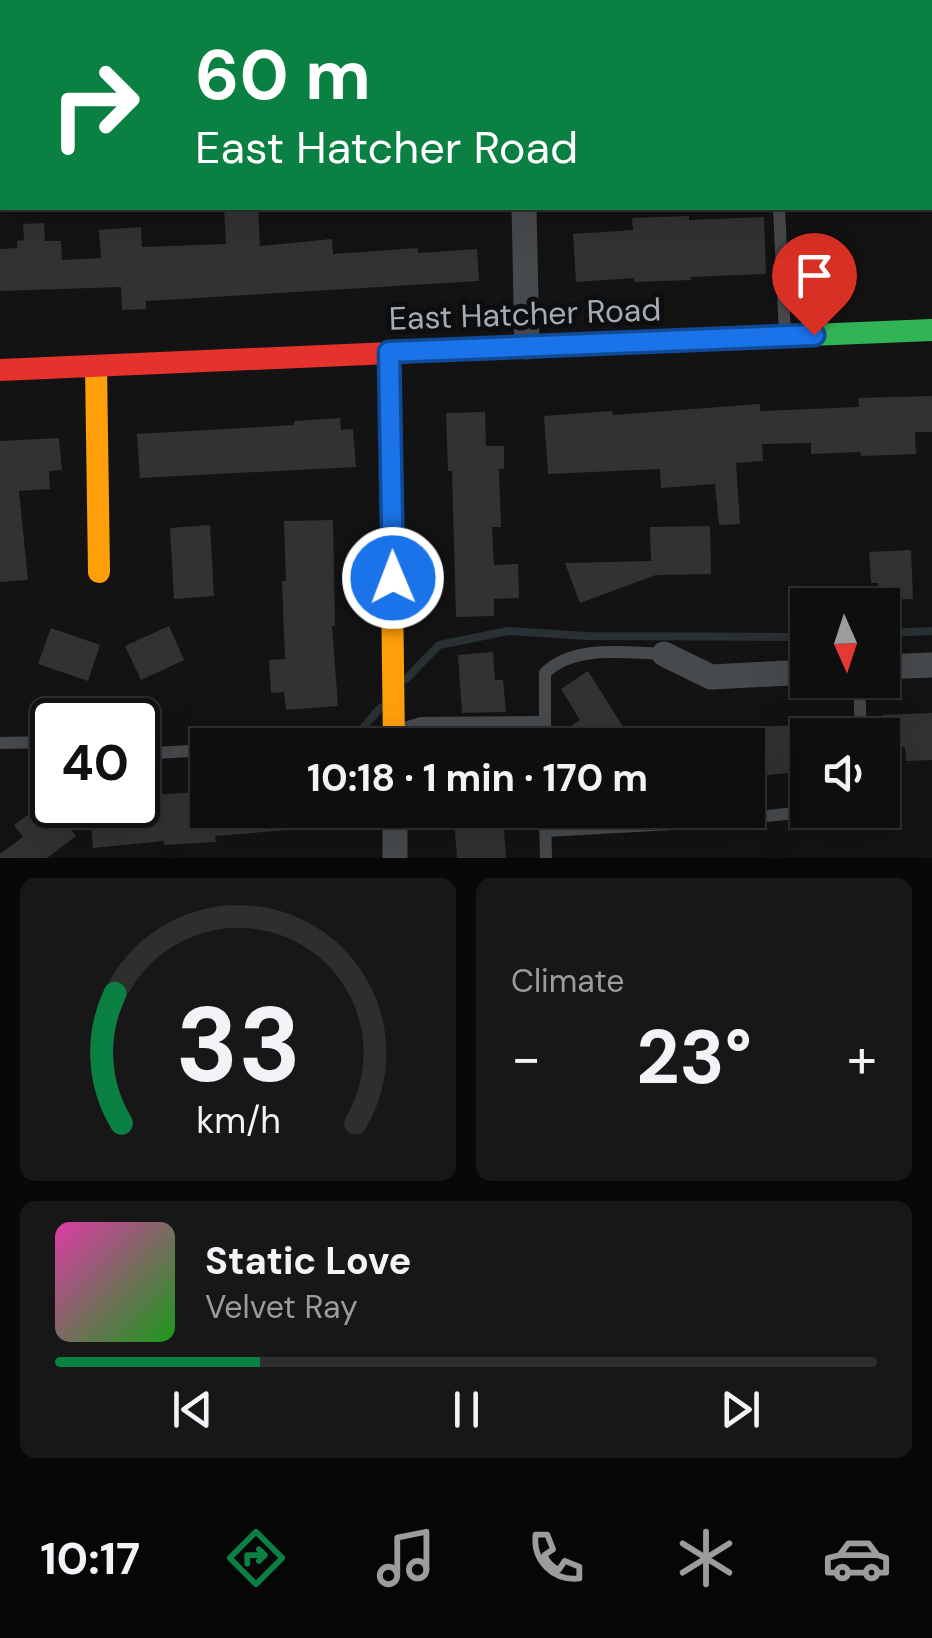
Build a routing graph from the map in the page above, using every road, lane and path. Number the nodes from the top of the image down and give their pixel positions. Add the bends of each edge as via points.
1 (524, 210) edge
2 (779, 210) edge
3 (932, 330) edge
4 (785, 336) junction
5 (527, 347) junction
6 (389, 352) junction
7 (96, 366) junction
8 (0, 370) edge
9 (100, 572) dead end
10 (664, 654) joint
11 (932, 665) edge
12 (900, 667) edge
13 (790, 673) edge
14 (545, 722) junction
15 (394, 728) edge
16 (412, 728) edge
17 (545, 728) edge
18 (30, 742) edge
19 (0, 743) edge
20 (190, 751) edge
21 (160, 753) edge
22 (790, 814) edge
23 (395, 828) edge
24 (545, 830) joint
25 (396, 858) edge
26 (546, 858) edge

1 - 5 street
2 - 4 lane
3 - 4 street, East Hatcher Road
4 - 5 street, East Hatcher Road
5 - 6 street, East Hatcher Road
6 - 7 street, East Hatcher Road
6 - 15 street
7 - 8 street, East Hatcher Road
7 - 9 street
10 - 13 street via 711,677
10 - 14 lane via 574,655 556,662 545,673
11 - 12 street
14 - 16 lane
14 - 17 lane
18 - 19 lane
20 - 21 lane
22 - 24 lane
23 - 25 street
24 - 26 lane

